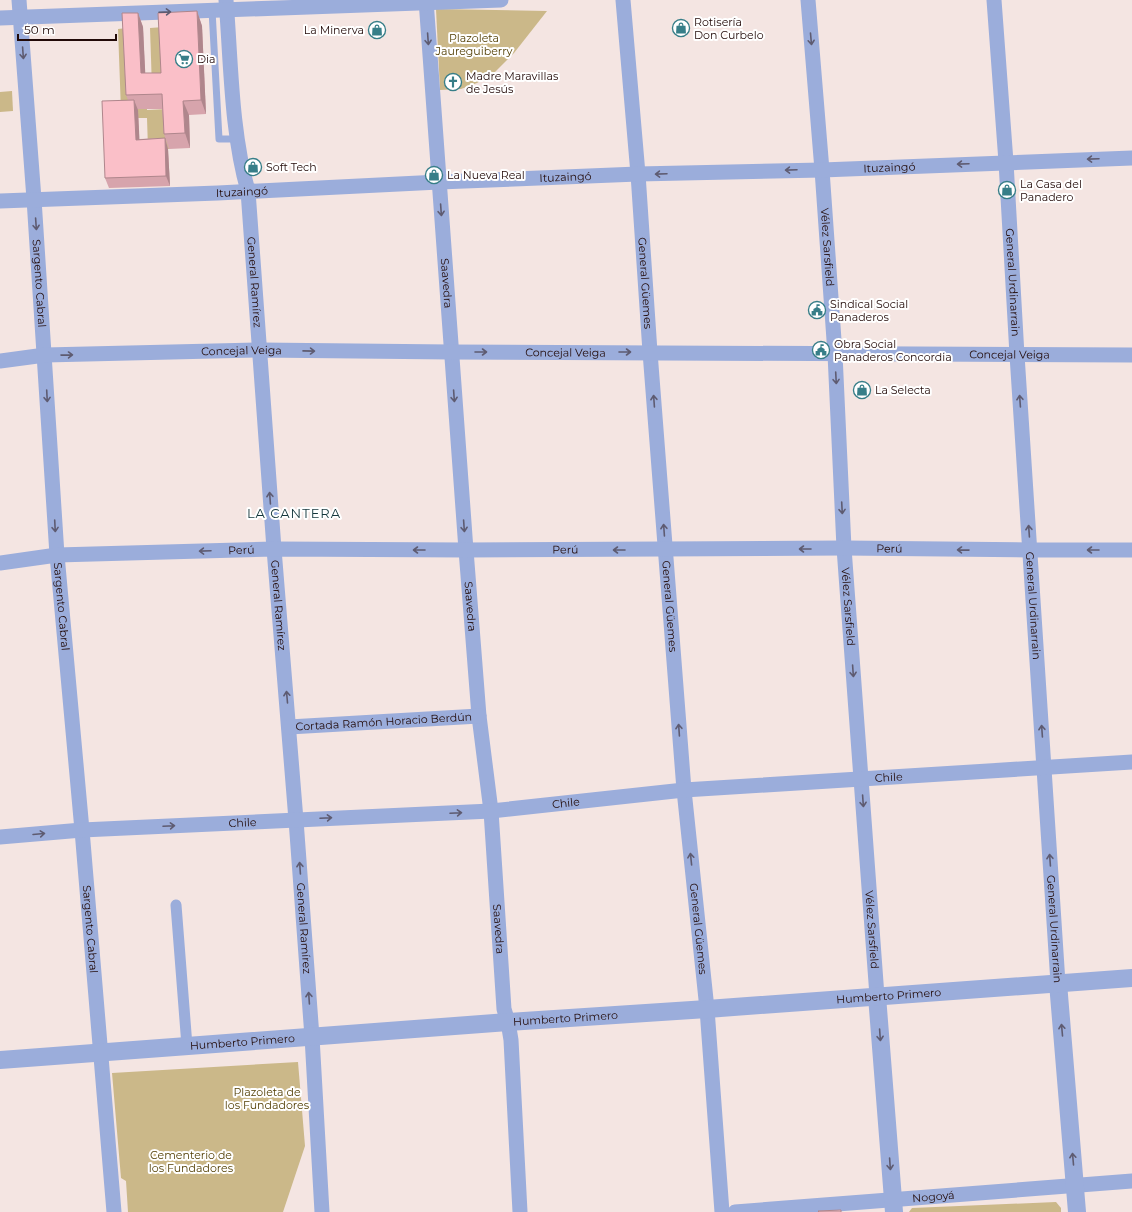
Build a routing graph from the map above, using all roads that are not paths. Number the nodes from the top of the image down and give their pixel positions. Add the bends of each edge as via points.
1 (19, 0) edge
2 (502, 0) edge
3 (623, 0) edge
4 (808, 0) edge
5 (994, 0) edge
6 (426, 1) edge
7 (222, 6) edge
8 (20, 17) junction
9 (0, 18) edge
10 (1132, 158) edge
11 (1006, 162) junction
12 (822, 170) junction
13 (638, 174) junction
14 (439, 182) junction
15 (248, 191) junction
16 (34, 199) junction
17 (0, 201) edge
18 (260, 350) junction
19 (451, 352) junction
20 (650, 352) junction
21 (835, 354) junction
22 (45, 355) junction
23 (1017, 355) junction
24 (1132, 355) edge
25 (0, 361) edge
26 (844, 548) junction
27 (274, 549) junction
28 (466, 550) junction
29 (665, 550) junction
30 (1030, 550) junction
31 (1132, 550) edge
32 (57, 555) junction
33 (0, 563) edge
34 (479, 716) junction
35 (289, 727) junction
36 (1132, 762) edge
37 (1044, 767) junction
38 (861, 779) junction
39 (684, 790) junction
40 (492, 811) junction
41 (296, 820) junction
42 (82, 830) junction
43 (0, 837) edge
44 (176, 905) dead end
45 (1132, 978) edge
46 (1058, 983) junction
47 (877, 996) junction
48 (707, 1009) junction
49 (508, 1022) junction
50 (312, 1037) junction
51 (187, 1046) junction
52 (100, 1052) junction
53 (0, 1060) edge
54 (1132, 1181) edge
55 (1076, 1185) junction
56 (893, 1206) edge
57 (114, 1212) edge
58 (322, 1212) edge
59 (520, 1212) edge
60 (722, 1212) edge
61 (735, 1212) edge
62 (1078, 1212) edge

1 - 8 street, Sargento Cabral
2 - 6 street
3 - 13 street, General Güemes
4 -> 12 street, Vélez Sarsfield
5 - 11 street, General Urdinarrain
6 - 7 street
6 -> 14 street, Saavedra
8 -> 7 street
7 - 15 street, General Ramírez via 237,139
8 - 9 street
8 -> 16 street, Sargento Cabral
10 -> 11 street, Ituzaingó
11 -> 12 street, Ituzaingó
11 - 23 street, General Urdinarrain
12 -> 13 street, Ituzaingó
12 - 21 street, Vélez Sarsfield
13 - 14 street, Ituzaingó
13 - 20 street, General Güemes
14 - 15 street, Ituzaingó
14 -> 19 street, Saavedra
15 - 16 street, Ituzaingó
15 - 18 street, General Ramírez
16 - 17 street, Ituzaingó
16 -> 22 street, Sargento Cabral
18 -> 19 street, Concejal Veiga
22 -> 18 street, Concejal Veiga
27 -> 18 street, General Ramírez
19 -> 20 street, Concejal Veiga
19 -> 28 street, Saavedra
20 - 21 street, Concejal Veiga
29 -> 20 street, General Güemes
21 - 23 street, Concejal Veiga
21 -> 26 street, Vélez Sarsfield
22 - 25 street, Concejal Veiga
22 -> 32 street, Sargento Cabral
23 - 24 street, Concejal Veiga
30 -> 23 street, General Urdinarrain
26 -> 29 street, Perú
30 -> 26 street, Perú
26 -> 38 street, Vélez Sarsfield
28 -> 27 street, Perú
27 -> 32 street, Perú
35 -> 27 street, General Ramírez
29 -> 28 street, Perú
28 - 34 street, Saavedra
39 -> 29 street, General Güemes
31 -> 30 street, Perú
37 -> 30 street, General Urdinarrain
32 - 33 street, Perú
32 - 42 street, Sargento Cabral
34 - 35 street, Cortada Ramón Horacio Berdún
34 - 40 street, Saavedra
35 - 41 street, General Ramírez
36 - 37 street, Chile
37 - 38 street, Chile
46 -> 37 street, General Urdinarrain
38 - 39 street, Chile
38 -> 47 street, Vélez Sarsfield
39 - 40 street, Chile
48 -> 39 street, General Güemes
41 -> 40 street, Chile
40 - 49 street, Saavedra via 504,1009
42 -> 41 street, Chile
50 -> 41 street, General Ramírez
43 -> 42 street, Chile
42 - 52 street, Sargento Cabral
44 - 51 street
45 - 46 street, Humberto Primero
46 - 47 street, Humberto Primero
55 -> 46 street, General Urdinarrain
47 - 48 street, Humberto Primero
47 -> 56 street, Vélez Sarsfield
48 - 49 street, Humberto Primero
48 - 60 street, General Güemes
49 - 50 street, Humberto Primero
49 - 59 street, Saavedra
50 - 51 street, Humberto Primero
50 - 58 street, General Ramírez
51 - 52 street, Humberto Primero
52 - 53 street, Humberto Primero
52 - 57 street, Sargento Cabral
54 - 55 street, Nogoyá
55 - 56 street, Nogoyá
55 - 62 street, General Urdinarrain
56 - 61 street, Nogoyá

